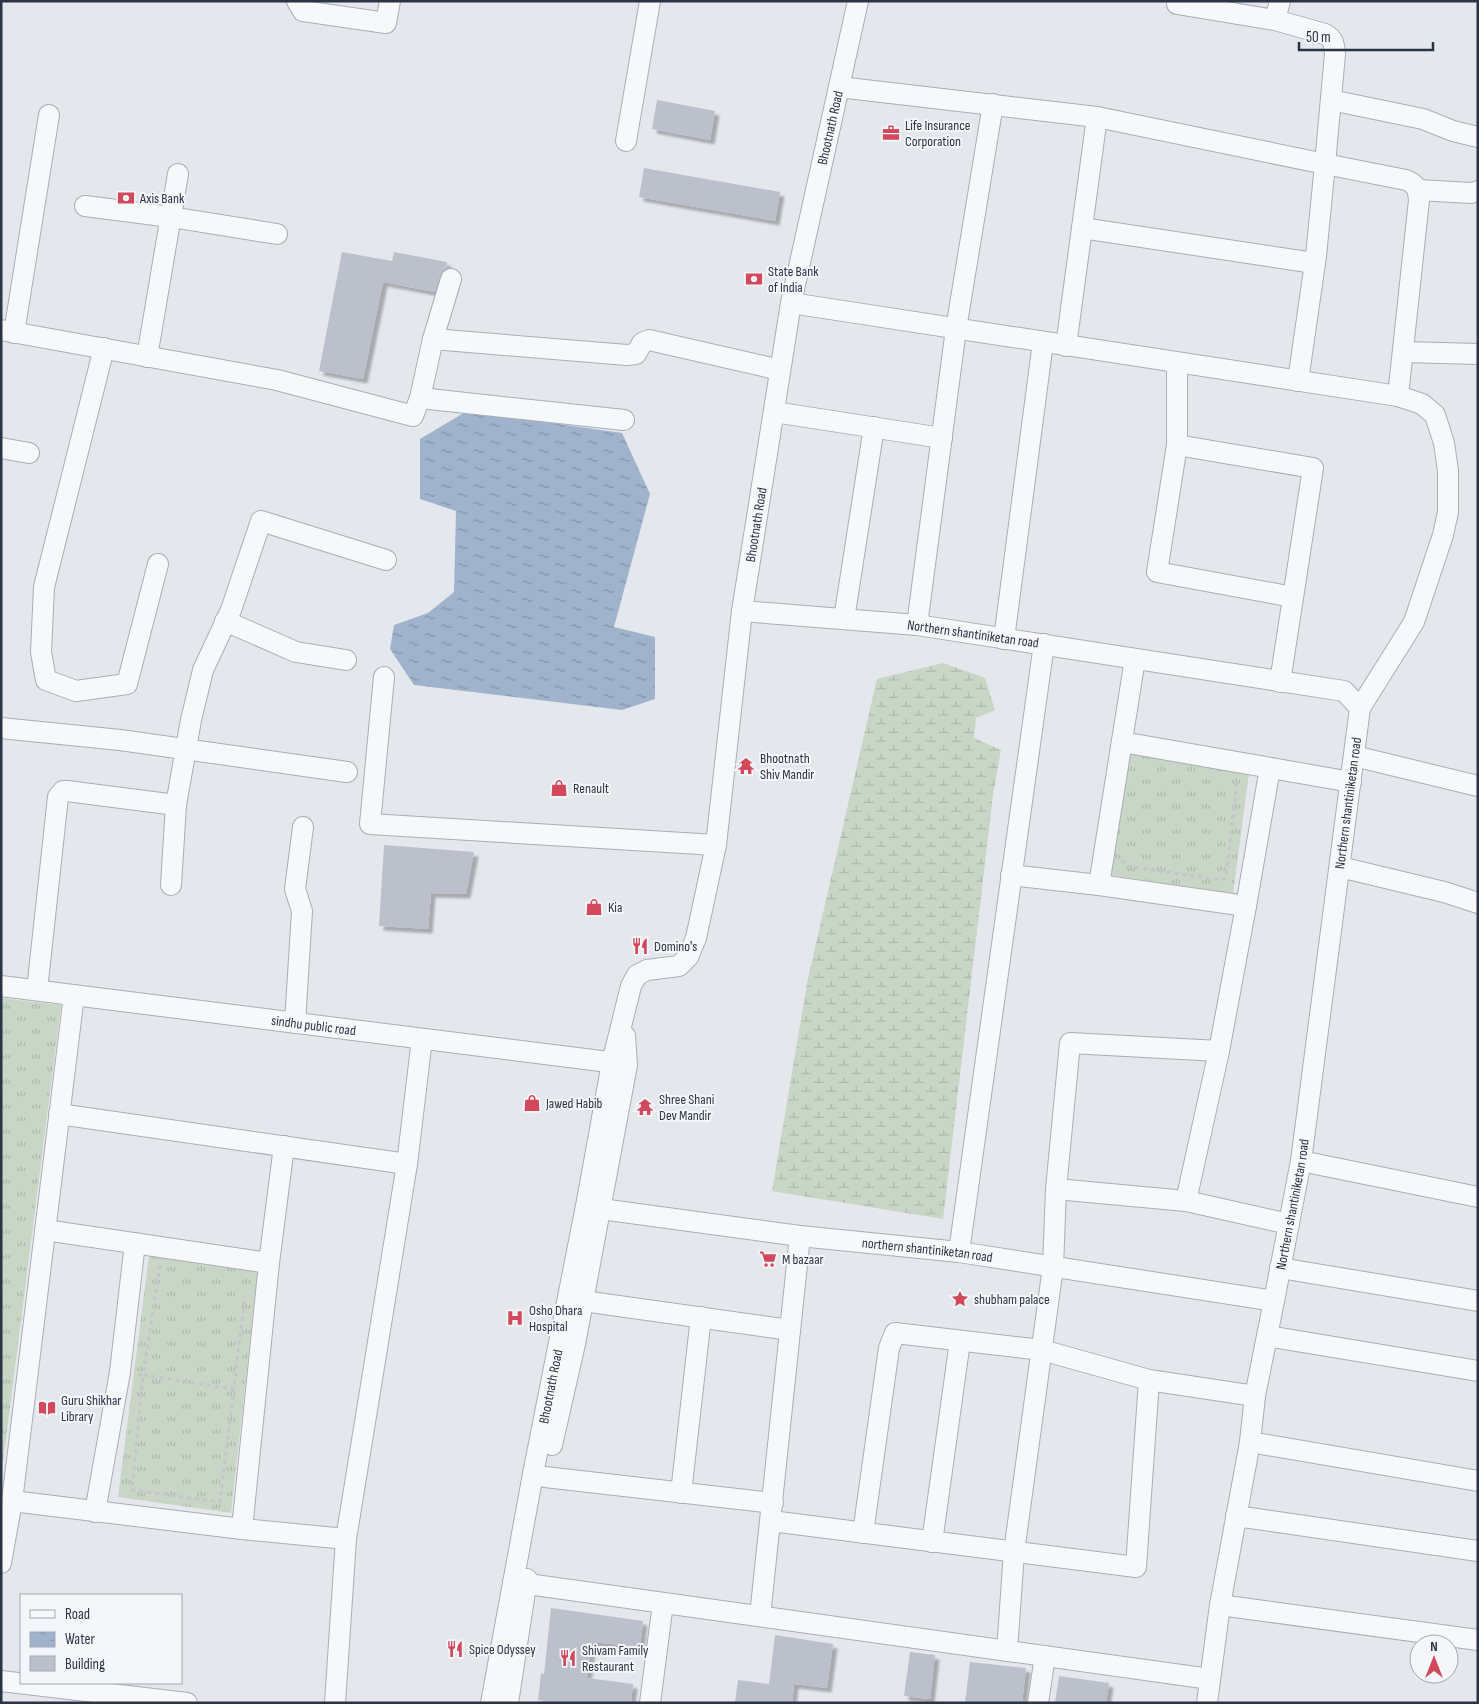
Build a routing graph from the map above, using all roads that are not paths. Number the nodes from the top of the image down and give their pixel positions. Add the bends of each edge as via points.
1 (297, 1) edge
2 (390, 1) edge
3 (650, 1) edge
4 (858, 1) edge
5 (1177, 4) dead end
6 (1277, 11) edge
7 (839, 86) junction
8 (1331, 100) junction
9 (993, 104) junction
10 (49, 115) dead end
11 (1098, 117) junction
12 (1478, 136) edge
13 (626, 141) dead end
14 (1326, 164) junction
15 (178, 174) dead end
16 (1418, 190) junction
17 (1478, 191) edge
18 (85, 206) dead end
19 (170, 217) junction
20 (1082, 228) junction
21 (277, 234) dead end
22 (1314, 263) junction
23 (451, 279) dead end
24 (792, 303) junction
25 (956, 329) junction
26 (7, 331) edge
27 (433, 339) junction
28 (1043, 342) junction
29 (1066, 346) junction
30 (104, 348) junction
31 (1404, 352) junction
32 (1478, 354) edge
33 (147, 357) junction
34 (1177, 363) junction
35 (780, 370) junction
36 (1298, 381) junction
37 (1398, 396) junction
38 (420, 398) junction
39 (774, 412) junction
40 (624, 420) dead end
41 (874, 427) junction
42 (942, 438) junction
43 (1177, 445) junction
44 (1, 448) edge
45 (29, 453) dead end
46 (386, 560) dead end
47 (158, 564) dead end
48 (1293, 597) junction
49 (742, 611) junction
50 (844, 619) junction
51 (226, 621) junction
52 (917, 625) junction
53 (1004, 639) junction
54 (1044, 644) junction
55 (1135, 659) junction
56 (346, 660) dead end
57 (384, 677) dead end
58 (1280, 682) junction
59 (1360, 708) junction
60 (1, 728) edge
61 (1122, 742) junction
62 (187, 750) junction
63 (1354, 756) junction
64 (1270, 768) junction
65 (347, 772) dead end
66 (1351, 782) junction
67 (1478, 786) edge
68 (176, 804) junction
69 (303, 827) dead end
70 (716, 845) junction
71 (1340, 867) junction
72 (1011, 875) junction
73 (171, 885) dead end
74 (1099, 885) junction
75 (1478, 903) edge
76 (1246, 906) junction
77 (1, 986) edge
78 (37, 990) junction
79 (74, 995) junction
80 (295, 1023) junction
81 (422, 1039) junction
82 (1219, 1051) junction
83 (620, 1064) junction
84 (59, 1114) junction
85 (284, 1146) junction
86 (1301, 1161) junction
87 (407, 1164) junction
88 (1056, 1189) junction
89 (1478, 1196) edge
90 (1186, 1201) junction
91 (594, 1205) junction
92 (1289, 1224) junction
93 (45, 1230) junction
94 (800, 1236) junction
95 (135, 1243) junction
96 (959, 1252) junction
97 (269, 1262) junction
98 (1053, 1267) junction
99 (1280, 1268) junction
100 (583, 1300) junction
101 (1274, 1301) junction
102 (1478, 1301) edge
103 (701, 1317) junction
104 (790, 1330) junction
105 (1267, 1336) junction
106 (960, 1341) junction
107 (1042, 1350) junction
108 (1478, 1371) edge
109 (1149, 1380) junction
110 (1256, 1396) junction
111 (1250, 1442) junction
112 (545, 1477) junction
113 (1478, 1481) edge
114 (681, 1492) junction
115 (12, 1500) junction
116 (95, 1512) junction
117 (772, 1512) junction
118 (1236, 1516) junction
119 (242, 1529) junction
120 (863, 1533) junction
121 (346, 1538) junction
122 (932, 1542) junction
123 (1478, 1551) edge
124 (1014, 1552) junction
125 (1, 1563) edge
126 (520, 1583) junction
127 (662, 1603) junction
128 (1220, 1605) junction
129 (760, 1616) junction
130 (1478, 1640) edge
131 (1007, 1651) junction
132 (1045, 1656) junction
133 (1210, 1679) junction
134 (1, 1681) edge
135 (20, 1683) edge
136 (26, 1684) edge
137 (187, 1703) edge
138 (335, 1703) edge
139 (491, 1703) edge
140 (508, 1703) edge
141 (650, 1703) edge
142 (1038, 1703) edge
143 (1207, 1703) edge

1 - 2 street via 303,11 386,23
3 - 13 street
4 - 7 street, Bhootnath Road
5 - 6 street
6 - 8 street via 1331,38 1335,54
7 - 9 street
7 - 24 street, Bhootnath Road
8 - 12 street via 1423,119 1453,131
8 - 14 street
9 - 11 street
9 - 25 street
10 - 26 street
11 - 14 street
11 - 20 street
14 - 16 street via 1406,180
14 - 22 street
15 - 19 street
16 - 17 street
16 - 31 street
18 - 19 street
19 - 21 street
19 - 33 street
20 - 22 street
20 - 29 street
22 - 36 street
23 - 27 street
24 - 25 street
24 - 35 street, Bhootnath Road
25 - 28 street
25 - 42 street
26 - 30 street
27 - 35 street via 627,356 636,354 642,343 649,340
27 - 38 street
28 - 29 street
28 - 53 street
29 - 34 street
30 - 33 street
30 - 47 street via 44,587 41,652 46,680 76,691 127,684
31 - 32 street
31 - 37 street
33 - 38 street via 277,380 413,416
34 - 36 street
34 - 43 street
35 - 39 street, Bhootnath Road
36 - 37 street
37 - 59 street via 1422,404 1435,415 1444,443 1448,472 1448,512 1414,622
38 - 40 street
39 - 41 street
39 - 49 street, Bhootnath Road
41 - 42 street
41 - 50 street
42 - 52 street
43 - 48 street via 1157,572
43 - 48 street via 1312,468
44 - 45 street
46 - 51 street via 261,521
48 - 58 street
49 - 50 street, Northern shantiniketan road
49 - 70 street, Bhootnath Road
50 - 52 street, Northern shantiniketan road
51 - 56 street via 296,652
51 - 62 street via 203,670
52 - 53 street, Northern shantiniketan road
53 - 54 street, Northern shantiniketan road
54 - 55 street, Northern shantiniketan road
54 - 72 street
55 - 58 street, Northern shantiniketan road
55 - 61 street
57 - 70 street via 370,824
58 - 59 street, Northern shantiniketan road via 1344,691
59 - 63 street, Northern shantiniketan road
60 - 62 street
61 - 64 street
61 - 74 street
62 - 65 street
62 - 68 street
63 - 66 street, Northern shantiniketan road
63 - 67 street
64 - 66 street
64 - 76 street
66 - 71 street, Northern shantiniketan road
68 - 73 street
68 - 78 street via 67,791 58,797
69 - 80 street via 295,888 302,911
70 - 83 street, Bhootnath Road via 696,938 688,957 679,966 647,970 637,975 631,986
71 - 75 street
71 - 86 street, Northern shantiniketan road
72 - 74 street
72 - 96 street
74 - 76 street
76 - 82 street
77 - 78 street, sindhu public road
78 - 79 street, sindhu public road
79 - 80 street, sindhu public road
79 - 84 street
80 - 81 street, sindhu public road
81 - 83 street, sindhu public road
81 - 87 street
82 - 88 street via 1070,1043
82 - 90 street
83 - 91 street, Bhootnath Road
84 - 85 street
84 - 93 street
85 - 87 street
85 - 97 street
86 - 89 street
86 - 92 street, Northern shantiniketan road
87 - 121 street
88 - 90 street
88 - 98 street
90 - 92 street
91 - 94 street, northern shantiniketan road
91 - 100 street, Bhootnath Road
91 - 126 street, Bhootnath Road via 532,1474
92 - 99 street, Northern shantiniketan road
93 - 95 street
93 - 115 street
94 - 96 street, northern shantiniketan road
94 - 104 street
95 - 97 street
95 - 116 street via 120,1372
96 - 98 street, northern shantiniketan road
97 - 119 street
98 - 101 street
98 - 107 street
99 - 101 street, Northern shantiniketan road
99 - 102 street
100 - 103 street
100 - 112 street, Bhootnath Road
101 - 105 street, Northern shantiniketan road
103 - 104 street
103 - 114 street
104 - 117 street
105 - 108 street
105 - 110 street, Northern shantiniketan road
106 - 107 street
106 - 120 street via 895,1332
106 - 122 street
107 - 109 street
107 - 124 street
109 - 110 street
109 - 124 street via 1136,1567
110 - 111 street, Northern shantiniketan road
111 - 113 street
111 - 118 street, Northern shantiniketan road
112 - 114 street
112 - 126 street, Bhootnath Road
114 - 117 street
115 - 116 street
115 - 125 street
116 - 119 street
117 - 120 street
117 - 129 street
118 - 123 street
118 - 128 street, Northern shantiniketan road
119 - 121 street
120 - 122 street
121 - 138 street
122 - 124 street
124 - 131 street
126 - 127 street
126 - 139 street, Bhootnath Road
126 - 140 street, Bhootnath Road
127 - 129 street
127 - 141 street
128 - 130 street
128 - 133 street, Northern shantiniketan road
129 - 131 street
131 - 132 street
132 - 133 street
132 - 142 street
133 - 143 street, Northern shantiniketan road
134 - 135 street
136 - 137 street

